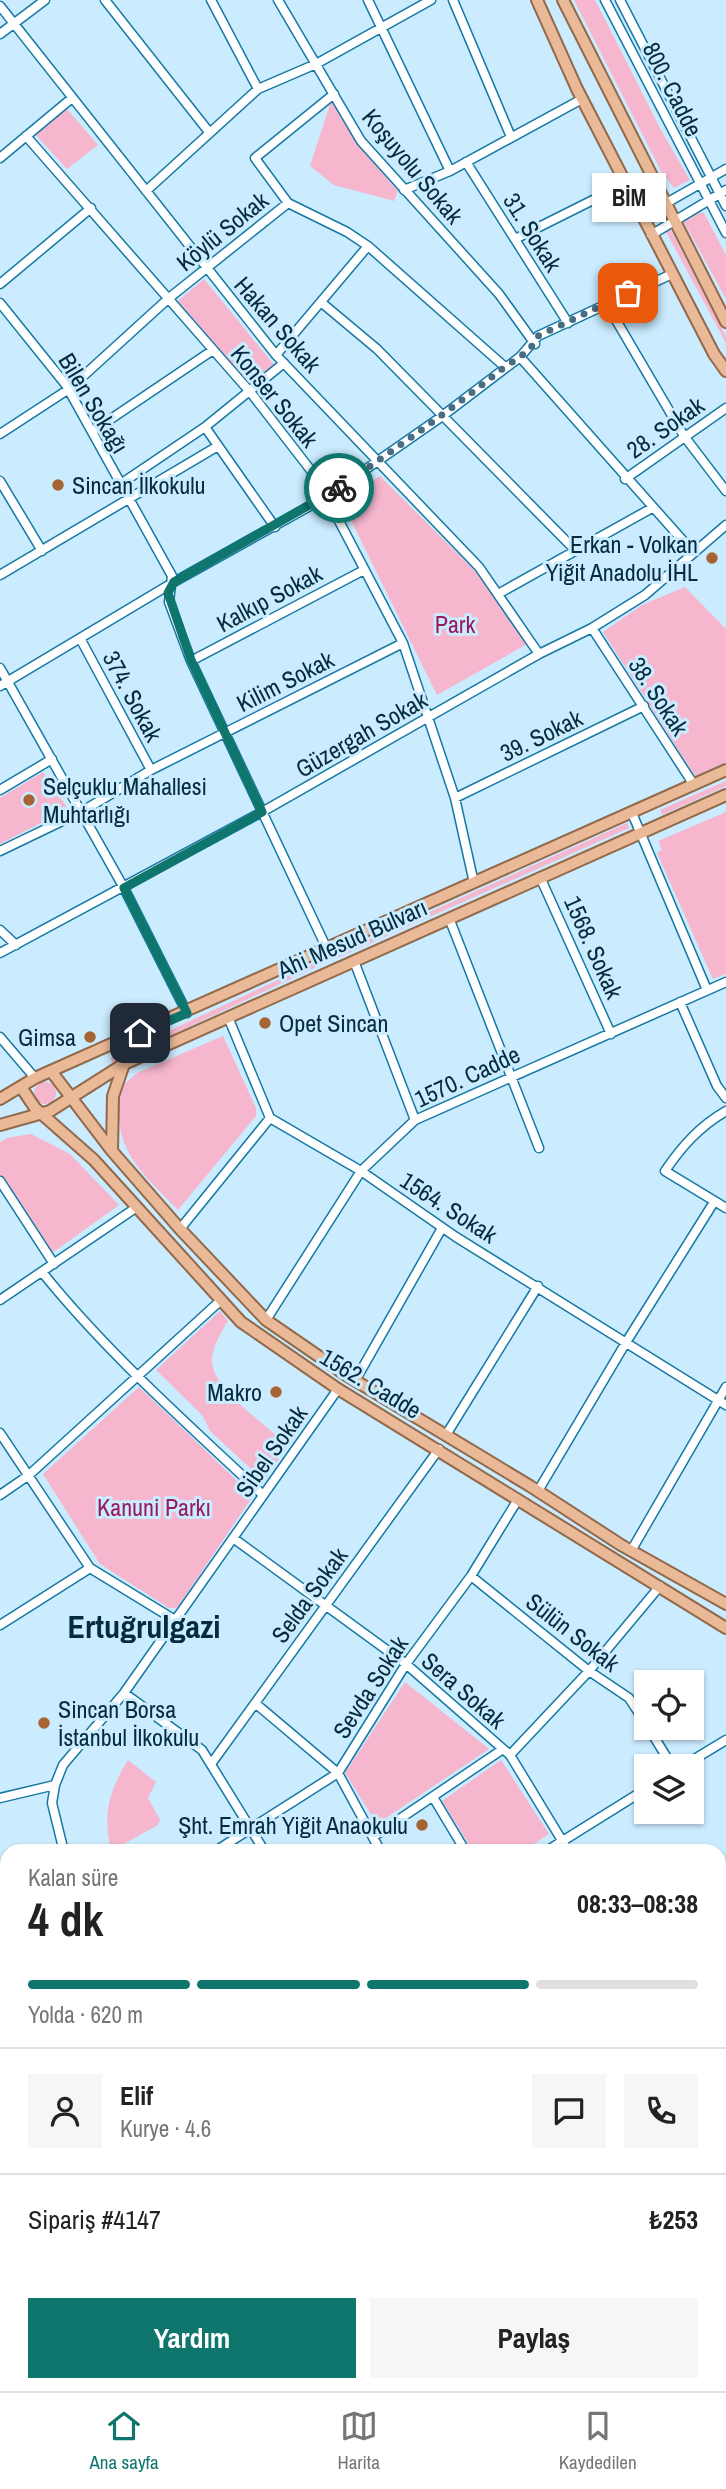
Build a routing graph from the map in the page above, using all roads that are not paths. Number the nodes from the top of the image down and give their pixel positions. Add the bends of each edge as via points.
1 (45, 0) edge
2 (105, 0) edge
3 (211, 0) edge
4 (278, 0) edge
5 (368, 0) edge
6 (431, 0) edge
7 (453, 0) edge
8 (537, 0) edge
9 (563, 0) edge
10 (605, 0) edge
11 (620, 0) edge
12 (0, 6) edge
13 (14, 24) junction
14 (382, 29) junction
15 (0, 34) edge
16 (316, 64) junction
17 (258, 89) junction
18 (334, 94) junction
19 (72, 98) junction
20 (582, 99) junction
21 (209, 132) junction
22 (26, 136) junction
23 (511, 137) junction
24 (0, 158) edge
25 (466, 162) junction
26 (726, 169) edge
27 (450, 171) junction
28 (712, 176) junction
29 (625, 184) junction
30 (700, 184) junction
31 (404, 190) junction
32 (146, 191) junction
33 (723, 191) edge
34 (708, 198) junction
35 (288, 203) junction
36 (666, 203) junction
37 (726, 206) edge
38 (91, 208) junction
39 (642, 217) junction
40 (674, 221) junction
41 (726, 233) edge
42 (651, 234) junction
43 (515, 239) junction
44 (368, 246) junction
45 (206, 268) junction
46 (672, 274) junction
47 (0, 284) edge
48 (169, 298) junction
49 (0, 303) edge
50 (322, 303) junction
51 (606, 303) junction
52 (568, 323) junction
53 (726, 323) edge
54 (535, 344) junction
55 (213, 351) junction
56 (276, 355) junction
57 (520, 357) junction
58 (284, 363) junction
59 (505, 367) junction
60 (726, 371) edge
61 (68, 388) junction
62 (251, 393) junction
63 (726, 408) edge
64 (441, 417) junction
65 (205, 427) junction
66 (93, 431) junction
67 (0, 434) edge
68 (684, 436) junction
69 (218, 446) junction
70 (377, 462) junction
71 (625, 479) junction
72 (0, 481) edge
73 (119, 485) junction
74 (726, 491) edge
75 (326, 497) junction
76 (128, 501) junction
77 (652, 508) junction
78 (726, 525) edge
79 (275, 527) junction
80 (575, 550) junction
81 (42, 551) junction
82 (693, 552) junction
83 (364, 570) junction
84 (0, 575) edge
85 (174, 582) junction
86 (498, 594) junction
87 (592, 628) junction
88 (81, 640) junction
89 (403, 643) junction
90 (539, 654) junction
91 (191, 660) junction
92 (0, 668) edge
93 (4, 684) edge
94 (644, 706) junction
95 (430, 717) junction
96 (225, 732) junction
97 (52, 759) junction
98 (151, 770) junction
99 (726, 770) edge
100 (694, 785) junction
101 (0, 790) edge
102 (726, 796) edge
103 (455, 799) junction
104 (81, 812) junction
105 (262, 812) junction
106 (632, 813) junction
107 (641, 832) junction
108 (0, 851) edge
109 (540, 877) junction
110 (474, 883) junction
111 (124, 888) junction
112 (449, 918) junction
113 (0, 930) edge
114 (16, 945) junction
115 (327, 949) junction
116 (0, 953) edge
117 (354, 961) junction
118 (726, 982) edge
119 (707, 990) junction
120 (680, 1003) junction
121 (187, 1013) junction
122 (228, 1017) junction
123 (611, 1034) junction
124 (0, 1037) edge
125 (124, 1064) junction
126 (51, 1071) junction
127 (510, 1076) junction
128 (35, 1078) junction
129 (22, 1087) junction
130 (71, 1097) junction
131 (726, 1098) edge
132 (0, 1099) edge
133 (726, 1111) edge
134 (41, 1114) junction
135 (270, 1118) junction
136 (415, 1120) junction
137 (0, 1125) edge
138 (539, 1148) dead end
139 (113, 1151) junction
140 (361, 1171) junction
141 (0, 1181) edge
142 (714, 1202) junction
143 (137, 1207) junction
144 (726, 1208) edge
145 (443, 1228) junction
146 (180, 1229) junction
147 (54, 1264) junction
148 (42, 1272) junction
149 (538, 1286) junction
150 (0, 1300) edge
151 (220, 1301) junction
152 (267, 1320) junction
153 (625, 1344) junction
154 (136, 1377) junction
155 (355, 1381) junction
156 (726, 1387) edge
157 (338, 1389) junction
158 (722, 1402) edge
159 (0, 1433) edge
160 (446, 1435) junction
161 (439, 1449) junction
162 (29, 1475) junction
163 (538, 1491) junction
164 (0, 1495) edge
165 (263, 1495) junction
166 (517, 1501) junction
167 (233, 1538) junction
168 (631, 1551) junction
169 (90, 1568) junction
170 (471, 1576) junction
171 (660, 1586) junction
172 (725, 1601) edge
173 (325, 1605) junction
174 (176, 1620) junction
175 (0, 1625) edge
176 (726, 1628) edge
177 (406, 1664) junction
178 (589, 1671) junction
179 (124, 1693) junction
180 (255, 1703) junction
181 (634, 1706) edge
182 (726, 1740) edge
183 (507, 1752) junction
184 (703, 1754) edge
185 (211, 1764) junction
186 (338, 1773) junction
187 (55, 1785) junction
188 (433, 1797) junction
189 (634, 1797) edge
190 (0, 1798) edge
191 (252, 1830) junction
192 (373, 1837) junction
193 (563, 1841) junction
194 (62, 1844) edge
195 (228, 1844) edge
196 (260, 1844) edge
197 (377, 1844) edge
198 (461, 1844) edge
199 (558, 1844) edge
200 (565, 1844) edge

1 - 13 street
2 - 21 street
3 - 17 street
4 - 16 street, Koşuyolu Sokak
5 - 14 street
6 - 14 street
7 - 23 street
8 - 20 main road
9 - 36 main road
10 - 30 street, 800. Cadde
11 - 28 street, 800. Cadde
12 - 13 street, Hakan Sokak
13 - 15 street
13 - 19 street, Hakan Sokak
14 - 16 street
14 - 27 street
16 - 17 street
16 - 18 street, Koşuyolu Sokak
17 - 21 street
18 - 31 street, Koşuyolu Sokak via 361,141
18 - 35 street via 255,158
19 - 22 street
19 - 32 street, Hakan Sokak
20 - 23 street
20 - 29 main road
21 - 32 street
22 - 24 street
22 - 38 street, Konser Sokak
23 - 25 street
25 - 27 street
25 - 43 street, 31. Sokak
26 - 28 street
27 - 31 street
28 - 30 street
28 - 33 street, 800. Cadde
29 - 39 main road
29 - 43 street
30 - 34 street, 800. Cadde
30 - 36 street
31 - 54 street, Koşuyolu Sokak via 499,294
32 - 45 street, Hakan Sokak
33 - 34 street
33 - 37 street, 800. Cadde
34 - 40 street
34 - 41 street, 800. Cadde
35 - 44 street, Köylü Sokak
35 - 45 street, Köylü Sokak
36 - 39 street
36 - 40 main road
38 - 47 street
38 - 48 street, Konser Sokak
39 - 42 main road
40 - 42 street
40 - 53 main road
42 - 46 main road
43 - 52 street, 31. Sokak
44 - 50 street
44 - 59 street, Köylü Sokak
45 - 48 street, Köylü Sokak
45 - 56 street, Hakan Sokak
46 - 51 street
46 - 60 main road
48 - 55 street, Konser Sokak
48 - 61 street, Köylü Sokak
49 - 61 street, Bilen Sokağı
50 - 56 street
50 - 64 street via 377,349
51 - 52 street
51 - 68 street
52 - 54 street via 538,336
54 - 57 street
55 - 62 street, Konser Sokak
55 - 66 street
56 - 58 street, Hakan Sokak
57 - 59 street
57 - 71 street
58 - 62 street
58 - 70 street, Hakan Sokak
59 - 64 street
61 - 66 street, Bilen Sokağı
61 - 67 street, Köylü Sokak
62 - 65 street
62 - 75 street, Konser Sokak via 317,477
63 - 68 street, 28. Sokak
64 - 70 street
64 - 80 street
65 - 69 street
65 - 73 street
66 - 73 street, Bilen Sokağı
68 - 71 street, 28. Sokak
68 - 74 street
69 - 76 street
69 - 79 street
70 - 75 street
70 - 86 street, Hakan Sokak via 479,567
71 - 77 street
72 - 81 street
73 - 76 street, Bilen Sokağı
75 - 79 street
75 - 83 street, Konser Sokak
76 - 81 street
76 - 85 street, Bilen Sokağı
77 - 80 street
77 - 82 street
78 - 82 street, Güzergah Sokak
79 - 85 street
80 - 86 street
81 - 84 street
82 - 87 street, Güzergah Sokak via 645,595
83 - 89 street, Konser Sokak
83 - 91 street, Kalkıp Sokak
85 - 88 street
85 - 91 street via 169,602
86 - 90 street, Hakan Sokak
87 - 90 street, Güzergah Sokak
87 - 94 street, 38. Sokak
88 - 93 street
88 - 98 street, 374. Sokak
89 - 95 street, Konser Sokak
89 - 96 street, Kilim Sokak
90 - 95 street, Güzergah Sokak
91 - 96 street
92 - 93 street
93 - 97 street
94 - 100 street, 38. Sokak
94 - 103 street, 39. Sokak
95 - 103 street, Konser Sokak
95 - 105 street, Güzergah Sokak
96 - 98 street, Kilim Sokak
96 - 105 street
97 - 101 street
97 - 104 street
98 - 104 street, Kilim Sokak
99 - 100 main road, Ahi Mesud Bulvarı
100 - 106 main road, Ahi Mesud Bulvarı
102 - 107 main road, Ahi Mesud Bulvarı
103 - 110 street, Konser Sokak
104 - 108 street, Kilim Sokak
104 - 111 street
105 - 111 street, Güzergah Sokak
105 - 115 street
106 - 107 street
106 - 110 main road, Ahi Mesud Bulvarı
107 - 109 main road, Ahi Mesud Bulvarı
107 - 119 street
109 - 112 main road, Ahi Mesud Bulvarı
109 - 123 street, 1568. Sokak
110 - 115 main road, Ahi Mesud Bulvarı
111 - 114 street, Güzergah Sokak
111 - 121 street
112 - 117 main road, Ahi Mesud Bulvarı
112 - 127 street
113 - 114 street
114 - 116 street, Güzergah Sokak
115 - 121 main road, Ahi Mesud Bulvarı
117 - 122 main road, Ahi Mesud Bulvarı
117 - 136 street
118 - 119 street, 1570. Cadde
119 - 120 street, 1570. Cadde
120 - 123 street, 1570. Cadde
120 - 131 street
121 - 126 main road, Ahi Mesud Bulvarı
122 - 125 main road, Ahi Mesud Bulvarı
122 - 135 street
123 - 127 street, 1570. Cadde
124 - 128 street
125 - 130 main road, Ahi Mesud Bulvarı
125 - 139 main road via 113,1096
126 - 128 main road, Ahi Mesud Bulvarı
126 - 130 main road, 1562. Cadde
127 - 136 street, 1570. Cadde
127 - 138 street
128 - 129 main road, Ahi Mesud Bulvarı
129 - 132 main road, Ahi Mesud Bulvarı
129 - 134 main road, 1562. Cadde
130 - 134 main road, Ahi Mesud Bulvarı
130 - 139 main road, 1562. Cadde
133 - 142 street via 684,1144 665,1171
134 - 137 main road, Ahi Mesud Bulvarı
134 - 143 main road, 1562. Cadde via 94,1160
135 - 140 street, 1564. Sokak
135 - 146 street
136 - 140 street, 1570. Cadde
139 - 146 main road, 1562. Cadde
140 - 145 street, 1564. Sokak
140 - 152 street, 1570. Cadde
141 - 147 street
142 - 144 street
142 - 153 street
143 - 147 street
143 - 151 main road, 1562. Cadde
145 - 149 street, 1564. Sokak
145 - 155 street
146 - 152 main road, 1562. Cadde
147 - 148 street
148 - 150 street
148 - 154 street
149 - 153 street, 1564. Sokak
149 - 160 street
151 - 154 street
151 - 157 main road, 1562. Cadde via 241,1322
152 - 155 main road, 1562. Cadde
153 - 158 street, 1564. Sokak
153 - 163 street
154 - 162 street
154 - 165 street
155 - 160 main road, 1562. Cadde
156 - 158 street
157 - 161 main road, 1562. Cadde
157 - 165 street, Sibel Sokak
158 - 168 street
159 - 162 street
160 - 163 main road, 1562. Cadde
161 - 166 main road, 1562. Cadde
161 - 173 street, Selda Sokak
162 - 164 street
162 - 169 street
163 - 168 main road, 1562. Cadde
165 - 167 street, Sibel Sokak
166 - 170 street, Sevda Sokak
166 - 171 main road, 1562. Cadde
167 - 173 street, Sera Sokak
167 - 174 street, Sibel Sokak
168 - 172 main road, 1562. Cadde
169 - 174 street
169 - 175 street
170 - 177 street, Sevda Sokak
170 - 178 street, Sülün Sokak
171 - 176 main road, 1562. Cadde
171 - 178 street
173 - 177 street, Sera Sokak
173 - 180 street, Selda Sokak
174 - 179 street, Sibel Sokak
177 - 183 street, Sera Sokak
177 - 186 street, Sevda Sokak
178 - 181 street, Sülün Sokak
178 - 183 street
179 - 185 street via 202,1749
179 - 187 street, Sibel Sokak via 63,1765
180 - 185 street, Selda Sokak
180 - 186 street
182 - 184 street
183 - 188 street
183 - 193 street, Sera Sokak
185 - 191 street
186 - 191 street, Sevda Sokak
186 - 192 street
187 - 190 street
187 - 194 street via 52,1803
188 - 192 street
188 - 198 street
189 - 193 street
191 - 195 street, Sevda Sokak
191 - 196 street
192 - 197 street
193 - 199 street
193 - 200 street, Sera Sokak

